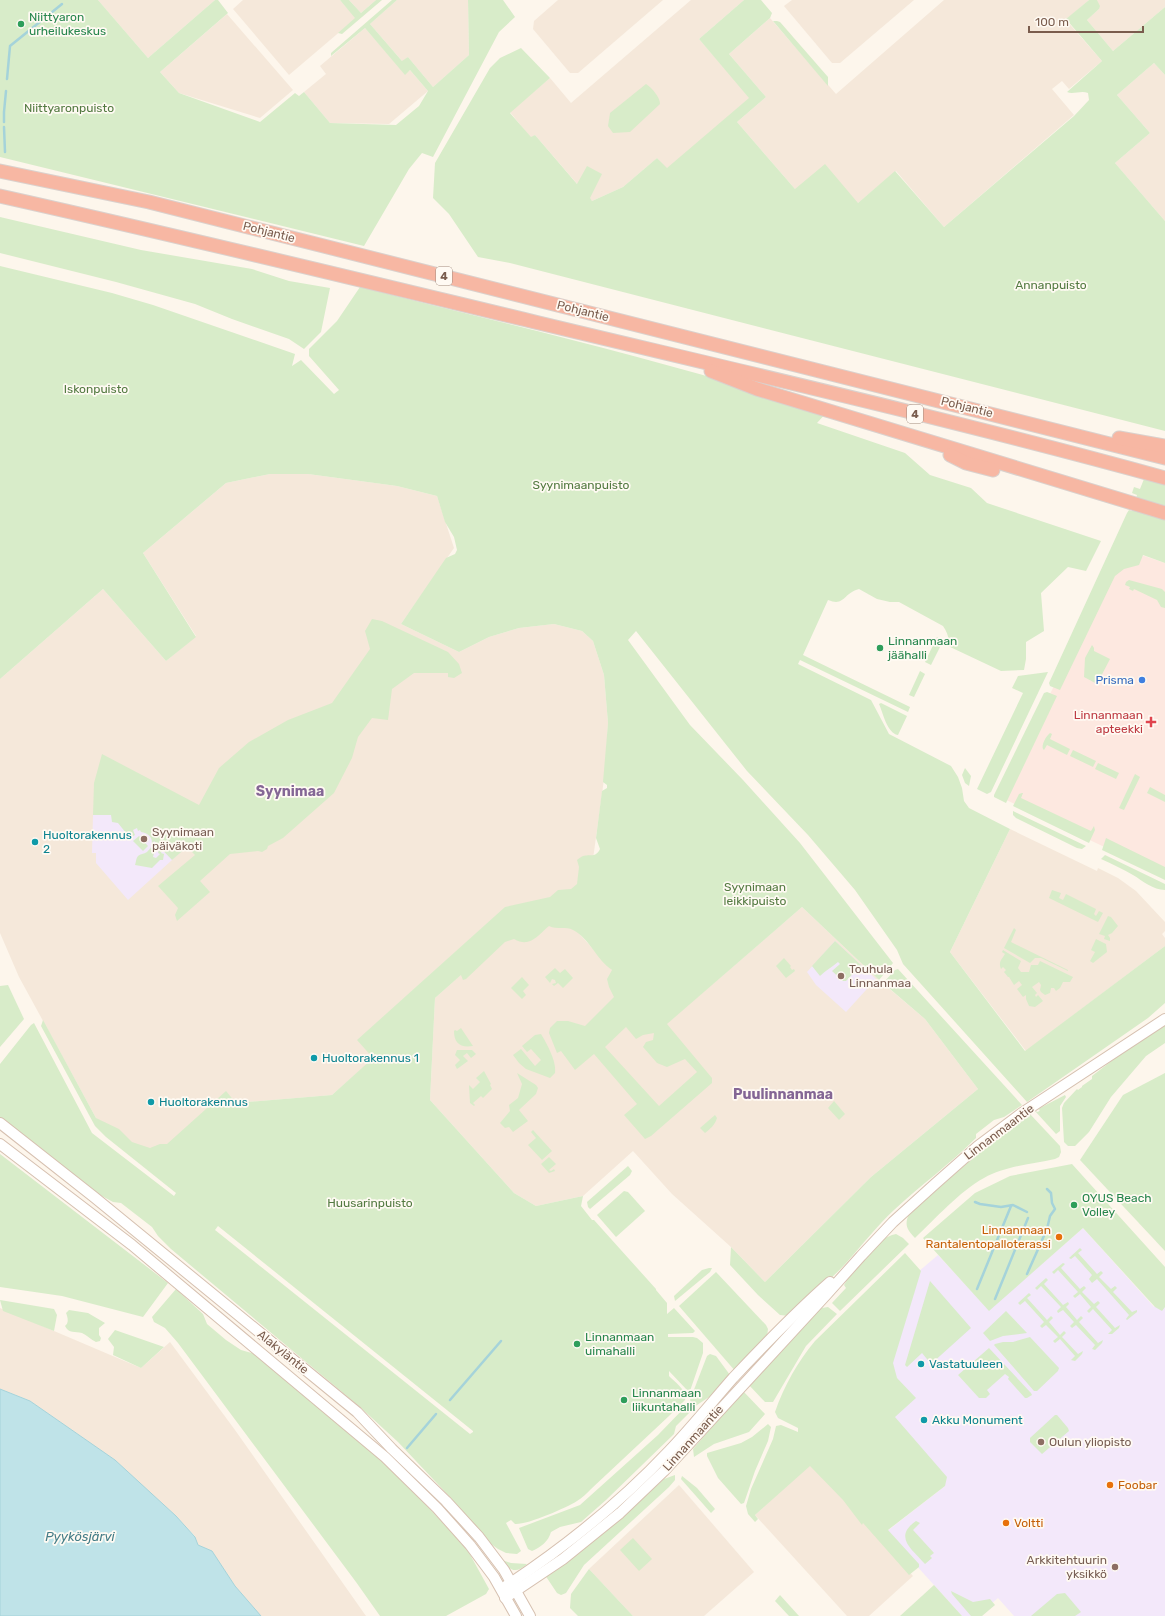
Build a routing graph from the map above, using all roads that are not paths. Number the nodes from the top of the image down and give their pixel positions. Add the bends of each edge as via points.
1 (0, 171) edge
2 (0, 196) edge
3 (664, 353) junction
4 (1070, 433) junction
5 (1165, 446) edge
6 (1165, 458) edge
7 (1165, 478) edge
8 (1165, 513) edge
9 (1165, 1015) edge
10 (1165, 1018) edge
11 (1153, 1025) junction
12 (0, 1123) edge
13 (0, 1144) edge
14 (860, 1256) junction
15 (511, 1582) junction
16 (516, 1591) junction
17 (503, 1593) junction
18 (516, 1616) edge
19 (530, 1616) edge

1 - 4 highway, Pohjantie / 4 via 149,202
2 - 3 highway, Pohjantie / 4 via 150,229
3 - 7 highway, Pohjantie / 4 via 991,432
3 - 8 highway via 758,389 912,437 966,463 1030,480 1073,486
4 - 5 highway
4 - 6 highway, Pohjantie / 4
9 - 11 main road, Linnanmaantie
10 - 11 main road, Linnanmaantie
11 - 14 main road, Linnanmaantie via 1035,1104 978,1146 893,1222
12 - 15 main road, Alakyläntie via 357,1412 446,1501 484,1544
13 - 17 main road, Alakyläntie via 132,1245 385,1457 470,1545
14 - 15 main road, Linnanmaantie via 781,1328 734,1377 670,1451 612,1507
14 - 16 main road, Linnanmaantie via 648,1487 592,1537
15 - 16 main road, Alakyläntie
15 - 17 main road, Linnanmaantie
16 - 17 main road, Linnanmaantie
16 - 19 main road, Alakyläntie
17 - 18 main road, Alakyläntie

